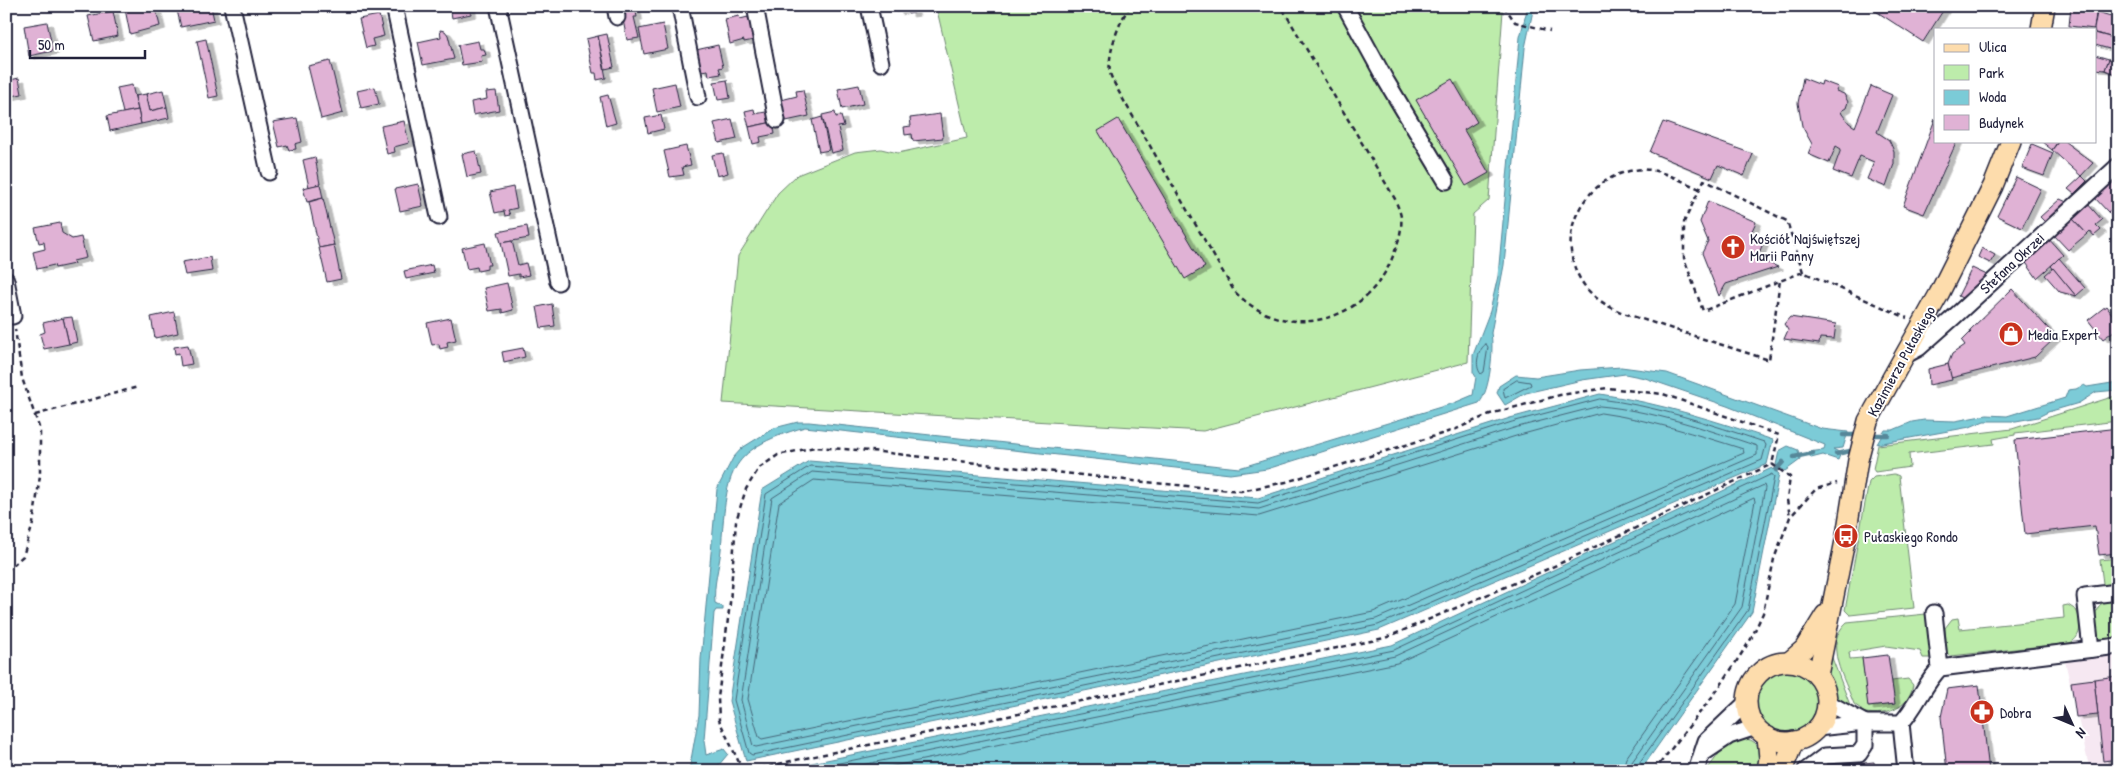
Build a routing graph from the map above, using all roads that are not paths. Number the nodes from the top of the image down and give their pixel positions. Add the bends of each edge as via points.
1 (232, 6) edge
2 (394, 6) edge
3 (498, 6) edge
4 (680, 6) edge
5 (755, 6) edge
6 (869, 6) edge
7 (1345, 6) edge
8 (2045, 6) edge
9 (2041, 28) edge
10 (881, 63) dead end
11 (698, 97) dead end
12 (777, 120) dead end
13 (2011, 142) edge
14 (2118, 166) edge
15 (269, 172) dead end
16 (1446, 180) dead end
17 (439, 217) dead end
18 (6, 280) edge
19 (558, 282) dead end
20 (10, 315) edge
21 (1902, 356) junction
22 (2118, 592) edge
23 (1834, 596) junction
24 (1934, 613) dead end
25 (2118, 646) edge
26 (2091, 650) junction
27 (1790, 661) junction
28 (1940, 668) junction
29 (1818, 675) junction
30 (1747, 702) junction
31 (1827, 702) junction
32 (1865, 723) junction
33 (1901, 723) junction
34 (1817, 728) junction
35 (1761, 732) junction
36 (1794, 741) junction
37 (1698, 763) edge
38 (1767, 771) edge
39 (1782, 771) edge
40 (1805, 771) edge
41 (1906, 771) edge

1 - 15 street
2 - 17 street
3 - 19 street
4 - 11 street
5 - 12 street
6 - 10 street
7 - 16 street via 1385,80
8 - 9 main road
13 - 21 main road, Kazimierza Pułaskiego via 1972,227 1922,325
14 - 21 street, Stefana Okrzei via 1919,348
18 - 20 street
21 - 23 main road, Kazimierza Pułaskiego via 1868,421
22 - 26 street via 2085,596
23 - 27 main road, Kazimierza Pułaskiego via 1804,649
23 - 29 main road, Kazimierza Pułaskiego
24 - 28 street
25 - 26 street
26 - 28 street
27 - 29 main road via 1810,668
27 - 30 main road via 1771,664 1763,669 1751,684
28 - 33 street via 1930,678 1912,712
29 - 31 main road
30 - 35 main road
30 - 37 street via 1706,741
31 - 32 street
31 - 34 main road via 1823,721
32 - 33 street
32 - 34 street
32 - 40 street via 1865,745 1859,754 1825,756
33 - 41 street
34 - 36 main road via 1803,739
35 - 36 main road via 1775,740
35 - 37 street via 1729,736
35 - 38 main road via 1769,758
36 - 39 main road

